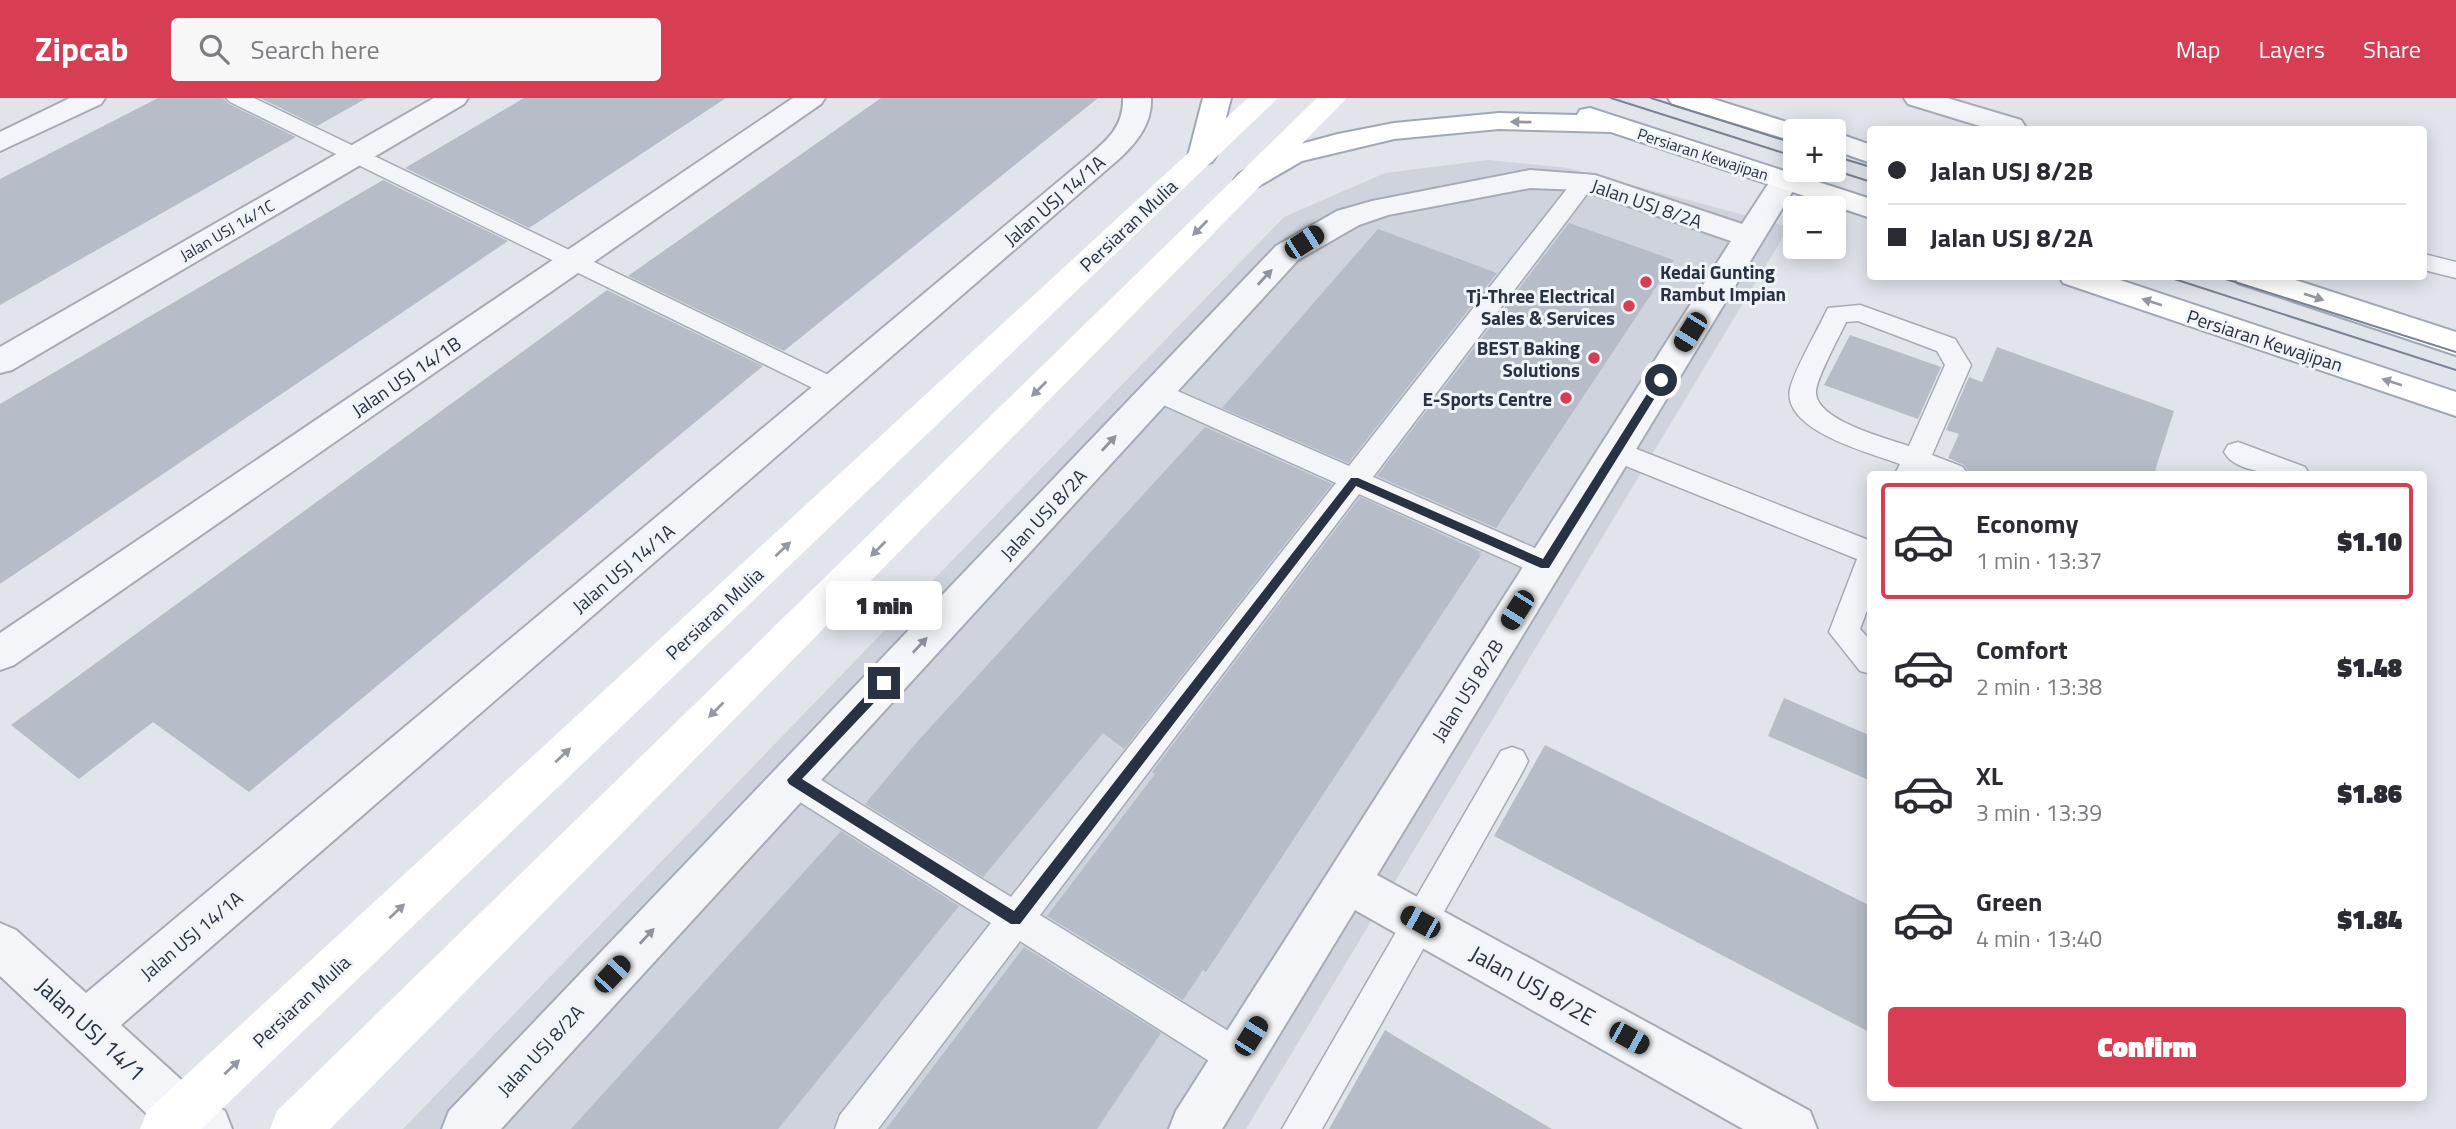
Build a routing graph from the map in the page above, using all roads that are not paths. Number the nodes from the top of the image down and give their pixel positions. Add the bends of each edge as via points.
1 (91, 98) edge
2 (237, 98) edge
3 (454, 98) edge
4 (811, 98) edge
5 (1138, 98) edge
6 (1217, 98) edge
7 (1264, 98) edge
8 (1333, 98) edge
9 (1534, 98) edge
10 (1682, 98) edge
11 (1728, 98) edge
12 (1918, 98) edge
13 (2024, 98) edge
14 (1783, 120) edge
15 (1614, 124) junction
16 (2004, 126) edge
17 (2011, 126) edge
18 (1783, 130) edge
19 (0, 144) edge
20 (1846, 145) edge
21 (1846, 149) edge
22 (1867, 154) edge
23 (1867, 155) edge
24 (355, 156) junction
25 (1202, 156) junction
26 (1249, 180) junction
27 (1585, 181) junction
28 (1783, 181) edge
29 (1783, 182) edge
30 (1787, 182) edge
31 (1867, 208) edge
32 (1749, 237) junction
33 (573, 261) junction
34 (2427, 263) edge
35 (2456, 270) edge
36 (2086, 280) edge
37 (2261, 280) edge
38 (2456, 344) edge
39 (0, 362) edge
40 (834, 388) junction
41 (1157, 392) junction
42 (2456, 404) edge
43 (1616, 451) junction
44 (2238, 452) dead end
45 (1913, 467) edge
46 (1936, 471) edge
47 (2287, 471) edge
48 (1354, 480) junction
49 (1867, 551) edge
50 (1545, 565) junction
51 (1867, 572) edge
52 (0, 654) edge
53 (1867, 658) edge
54 (1512, 761) dead end
55 (793, 780) junction
56 (1348, 881) junction
57 (1015, 920) junction
58 (1420, 922) junction
59 (0, 946) edge
60 (86, 1024) junction
61 (1238, 1058) junction
62 (184, 1124) edge
63 (295, 1129) edge
64 (467, 1129) edge
65 (854, 1129) edge
66 (1194, 1129) edge
67 (1301, 1129) edge
68 (1792, 1129) edge

1 - 19 street
2 - 24 lane
3 - 24 street, Jalan USJ 14/1C
4 - 33 street, Jalan USJ 14/1B
5 - 40 street, Jalan USJ 14/1A via 1139,111 1129,134
6 - 25 main road
7 - 25 main road, Persiaran Mulia
8 - 26 main road
9 - 15 main road, Persiaran Kewajipan
10 - 18 main road
11 - 14 main road
12 - 16 street
13 - 17 street
15 -> 26 main road via 1499,121 1394,131 1292,155
15 - 28 main road, Persiaran Kewajipan
20 - 22 main road
21 - 23 main road
24 - 33 lane
24 - 39 street, Jalan USJ 14/1C
62 -> 25 main road, Persiaran Mulia
26 -> 63 main road
27 - 32 street, Jalan USJ 8/2A
41 -> 27 street, Jalan USJ 8/2A via 1287,253 1348,218 1496,184 1530,179
27 - 48 lane
29 - 32 street, Jalan USJ 8/2B
30 - 31 main road, Persiaran Kewajipan
32 - 43 street, Jalan USJ 8/2B
33 - 40 lane
33 - 52 street, Jalan USJ 14/1B
34 - 35 lane
42 -> 36 main road, Persiaran Kewajipan
37 -> 38 main road
40 - 60 street, Jalan USJ 14/1A
41 - 48 lane
55 -> 41 street, Jalan USJ 8/2A
43 - 49 lane
43 - 50 street, Jalan USJ 8/2B
44 - 47 lane
45 - 45 lane via 1958,365 1946,345 1860,313 1837,314 1803,390 1805,406 1821,423
45 - 46 lane
48 - 50 lane
48 - 57 lane
50 - 56 street, Jalan USJ 8/2B
51 - 53 lane via 1844,632
54 - 58 lane
55 - 57 lane
64 -> 55 street, Jalan USJ 8/2A
56 - 58 street, Jalan USJ 8/2E
56 - 61 street, Jalan USJ 8/2B
57 - 61 lane
57 - 65 lane
58 - 67 lane
58 - 68 street, Jalan USJ 8/2E
59 - 60 street, Jalan USJ 14/1
60 - 62 street, Jalan USJ 14/1
61 - 66 street, Jalan USJ 8/2B

